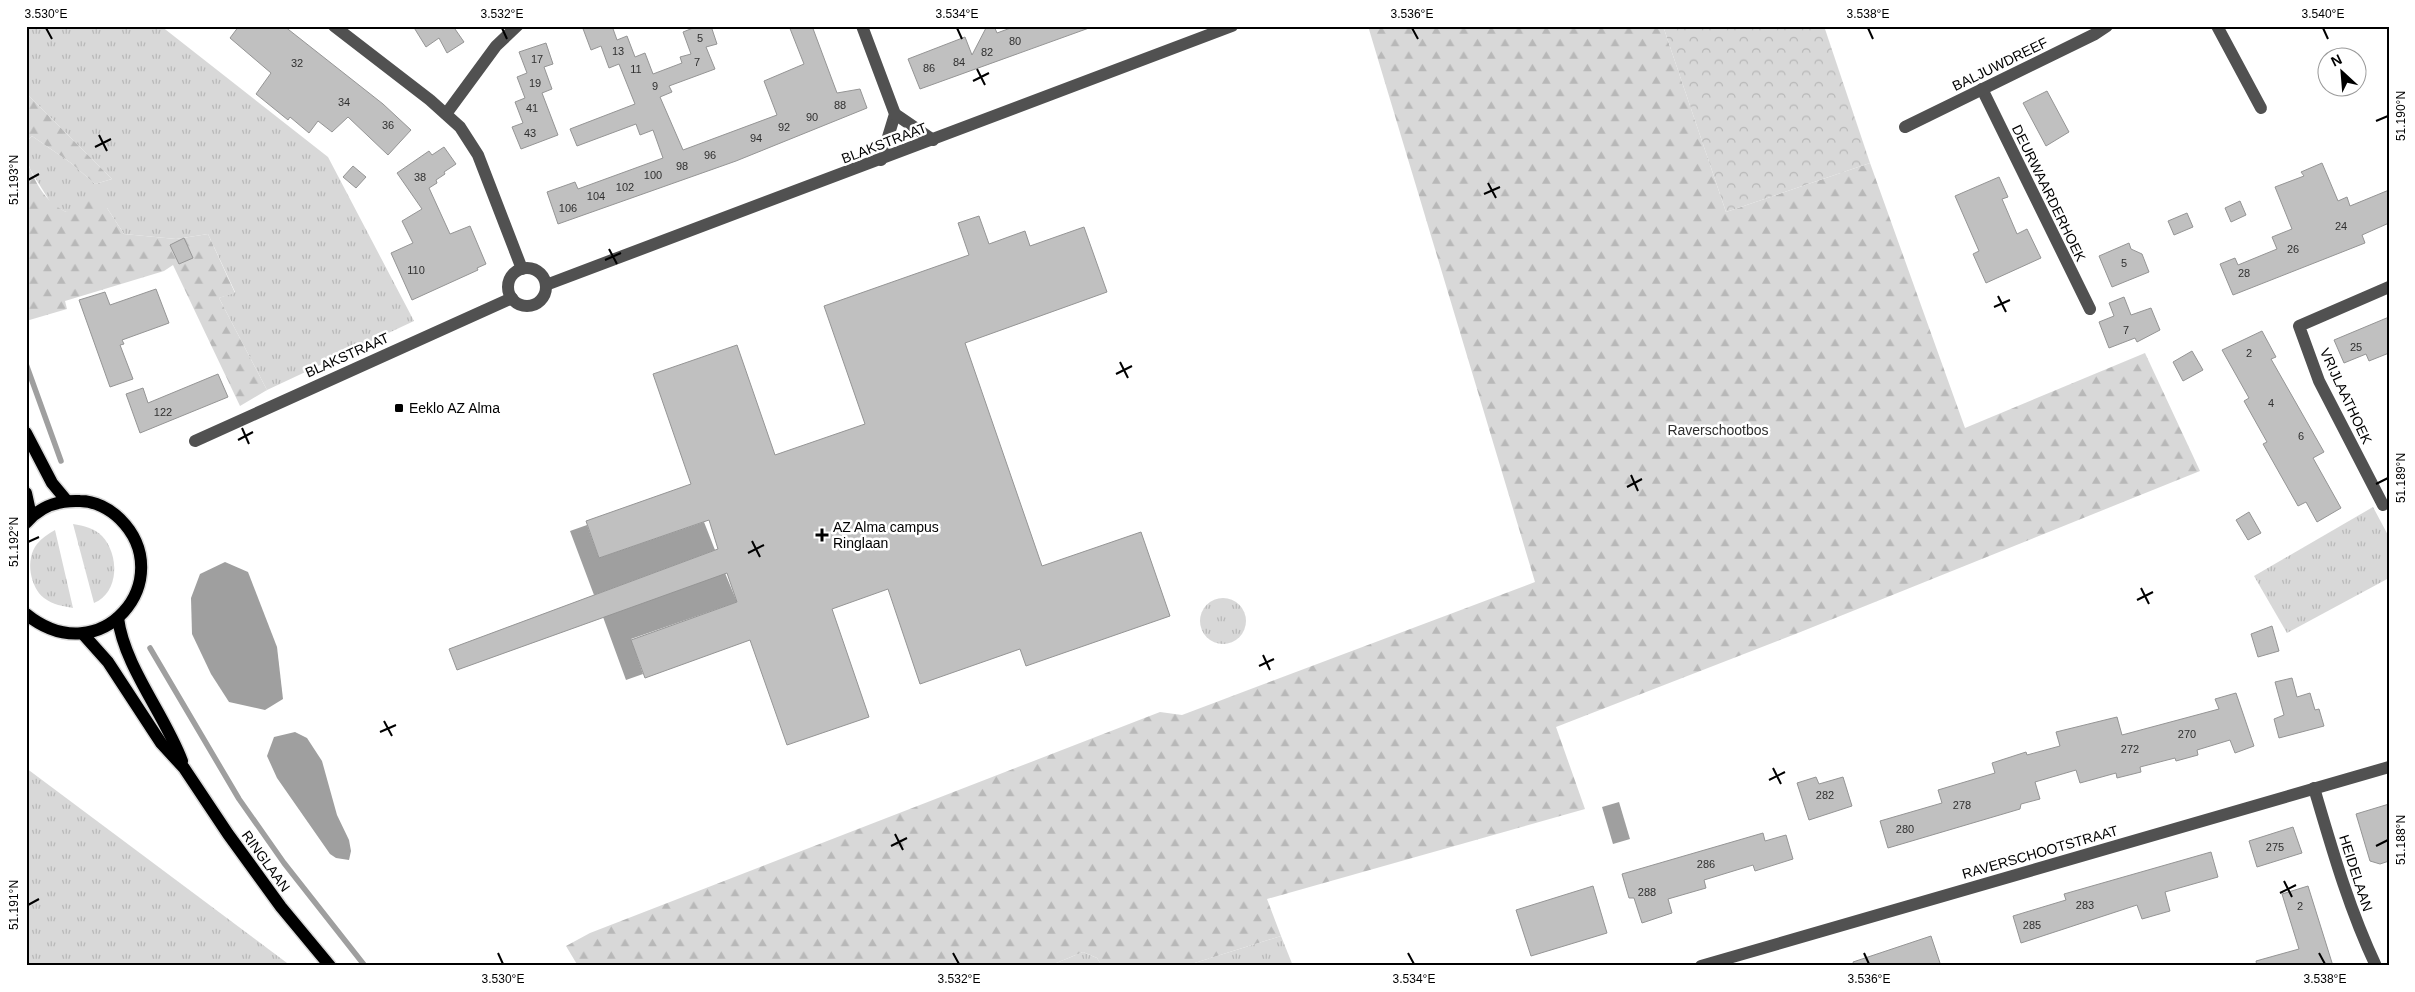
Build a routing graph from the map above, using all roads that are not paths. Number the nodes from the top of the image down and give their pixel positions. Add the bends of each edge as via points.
1 (334, 26) edge
2 (516, 26) edge
3 (862, 26) edge
4 (1232, 26) edge
5 (2107, 26) edge
6 (2217, 26) edge
7 (1982, 89) junction
8 (2261, 108) dead end
9 (446, 114) junction
10 (895, 114) junction
11 (1905, 127) dead end
12 (933, 140) junction
13 (880, 160) junction
14 (522, 269) junction
15 (546, 285) junction
16 (2389, 287) edge
17 (512, 298) junction
18 (2090, 309) dead end
19 (26, 433) edge
20 (195, 441) dead end
21 (26, 493) edge
22 (67, 501) junction
23 (2383, 505) dead end
24 (29, 520) edge
25 (26, 614) edge
26 (118, 618) junction
27 (83, 634) junction
28 (2389, 766) edge
29 (184, 768) junction
30 (2314, 788) junction
31 (330, 966) edge
32 (1700, 966) edge
33 (2376, 966) edge

1 - 9 street
2 - 9 street via 496,46
3 - 10 street
4 - 12 street, BLAKSTRAAT
5 - 7 street, BALJUWDREEF
6 - 8 street
7 - 11 street, BALJUWDREEF
7 - 18 street, DEURWAARDERHOEK
9 - 14 street via 460,127 478,156
10 - 12 street
10 - 13 street
12 - 13 street, BLAKSTRAAT
13 - 15 street, BLAKSTRAAT
14 - 15 street via 534,269 544,278
14 - 17 street via 509,281
15 - 17 street via 544,296 534,305 522,305
16 - 23 street, VRIJLAATHOEK via 2298,326 2319,380
17 - 20 street, BLAKSTRAAT
19 - 22 main road via 52,483
21 - 24 main road
22 - 24 main road via 48,506
22 - 26 main road via 84,501 114,513 129,528 137,543 141,560 140,583 131,603
25 - 27 main road via 40,625 60,633
26 - 27 main road via 101,629
26 - 29 main road, RINGLAAN via 128,650 172,735
27 - 29 main road, RINGLAAN via 108,662 161,743
28 - 30 street, RAVERSCHOOTSTRAAT
29 - 31 main road, RINGLAAN via 281,907
30 - 32 street, RAVERSCHOOTSTRAAT
30 - 33 street, HEIDELAAN via 2344,888

